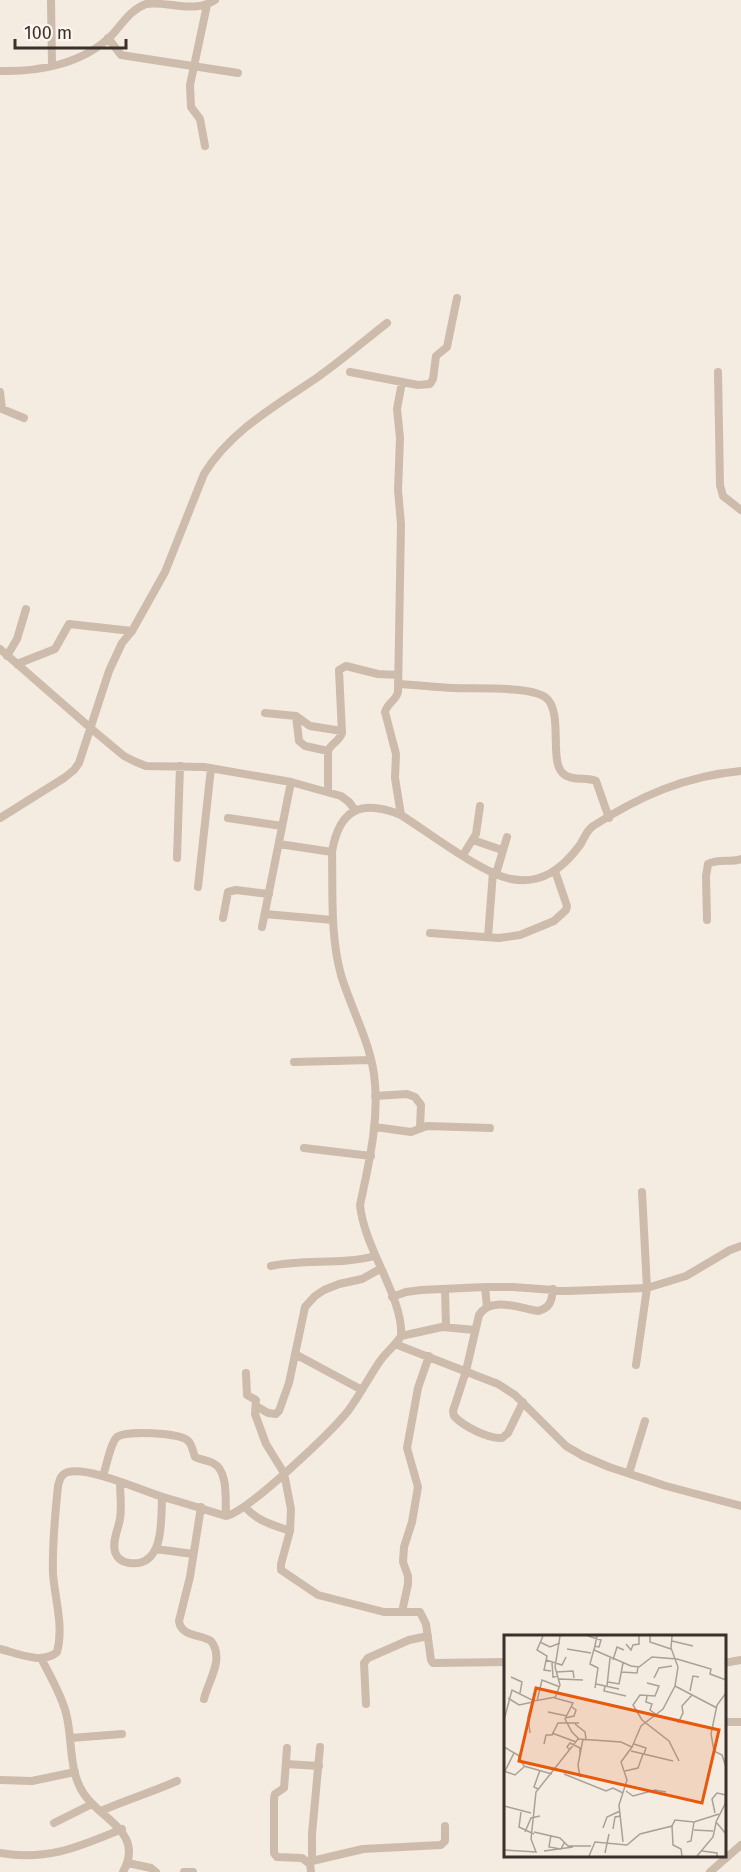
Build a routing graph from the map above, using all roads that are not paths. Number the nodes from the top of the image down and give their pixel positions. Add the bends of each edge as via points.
1 (51, 0) edge
2 (211, 2) edge
3 (108, 38) junction
4 (52, 66) junction
5 (192, 66) junction
6 (0, 71) edge
7 (238, 73) dead end
8 (205, 146) dead end
9 (457, 298) dead end
10 (387, 323) dead end
11 (350, 372) dead end
12 (718, 372) dead end
13 (402, 382) junction
14 (0, 392) edge
15 (24, 418) dead end
16 (741, 510) edge
17 (26, 609) dead end
18 (132, 631) junction
19 (0, 649) edge
20 (8, 656) junction
21 (17, 664) junction
22 (398, 679) junction
23 (265, 713) dead end
24 (296, 717) junction
25 (342, 731) junction
26 (94, 732) junction
27 (328, 751) junction
28 (180, 765) junction
29 (211, 768) junction
30 (741, 771) edge
31 (291, 782) junction
32 (327, 792) junction
33 (480, 806) dead end
34 (355, 810) junction
35 (401, 815) junction
36 (0, 818) edge
37 (228, 818) dead end
38 (609, 818) junction
39 (282, 826) junction
40 (507, 837) dead end
41 (473, 840) junction
42 (279, 844) junction
43 (502, 850) junction
44 (333, 852) junction
45 (463, 855) junction
46 (177, 858) dead end
47 (741, 859) edge
48 (555, 871) junction
49 (494, 873) junction
50 (198, 887) dead end
51 (269, 894) junction
52 (264, 914) junction
53 (223, 918) dead end
54 (333, 920) junction
55 (707, 920) dead end
56 (262, 927) dead end
57 (430, 933) dead end
58 (488, 938) junction
59 (371, 1060) junction
60 (294, 1062) dead end
61 (375, 1096) junction
62 (375, 1126) junction
63 (420, 1128) junction
64 (490, 1128) dead end
65 (304, 1148) dead end
66 (371, 1156) junction
67 (642, 1192) dead end
68 (741, 1246) edge
69 (375, 1257) junction
70 (271, 1266) dead end
71 (380, 1269) junction
72 (485, 1287) junction
73 (647, 1288) junction
74 (445, 1289) junction
75 (553, 1289) junction
76 (392, 1297) junction
77 (487, 1306) junction
78 (446, 1327) junction
79 (475, 1330) junction
80 (401, 1336) junction
81 (395, 1344) junction
82 (295, 1354) junction
83 (429, 1356) junction
84 (636, 1365) dead end
85 (466, 1371) junction
86 (246, 1373) dead end
87 (362, 1390) junction
88 (523, 1402) junction
89 (256, 1406) junction
90 (645, 1421) dead end
91 (284, 1473) junction
92 (629, 1473) junction
93 (103, 1476) junction
94 (120, 1482) junction
95 (162, 1497) junction
96 (741, 1506) edge
97 (201, 1507) junction
98 (245, 1507) junction
99 (226, 1516) junction
100 (290, 1532) junction
101 (156, 1549) junction
102 (193, 1554) junction
103 (402, 1612) junction
104 (428, 1636) junction
105 (0, 1649) edge
106 (41, 1658) junction
107 (741, 1660) edge
108 (504, 1662) edge
109 (726, 1664) edge
110 (204, 1699) dead end
111 (366, 1704) dead end
112 (122, 1734) dead end
113 (71, 1738) junction
114 (286, 1748) dead end
115 (320, 1748) dead end
116 (286, 1764) junction
117 (319, 1766) junction
118 (75, 1772) junction
119 (0, 1780) edge
120 (177, 1781) dead end
121 (92, 1804) junction
122 (101, 1811) junction
123 (54, 1823) dead end
124 (445, 1826) dead end
125 (122, 1829) junction
126 (741, 1845) edge
127 (0, 1853) edge
128 (128, 1863) junction
129 (311, 1865) edge
130 (123, 1872) edge
131 (156, 1872) edge
132 (162, 1872) edge
133 (184, 1872) edge
134 (193, 1872) edge
135 (710, 1872) edge

1 - 4 street
2 - 3 street via 198,7 139,6
2 - 5 street
3 - 4 street via 80,57
3 - 5 street via 121,55
4 - 6 street
5 - 7 street
5 - 8 street via 191,107 199,116
9 - 13 street via 447,347 436,356 432,382
10 - 18 street via 280,401 232,439 212,461 165,573
11 - 13 street
12 - 16 street via 720,485 723,496
13 - 22 street via 397,409 401,524
14 - 15 street via 2,409
17 - 20 street
18 - 21 street via 69,624 55,649
18 - 26 street via 109,671
19 - 20 street
20 - 21 street
21 - 26 street
22 - 25 street via 346,666 340,668
22 - 35 street via 396,699 385,712 396,754
22 - 38 street via 534,693 545,698 555,720 562,772 567,777 596,781
23 - 24 street
24 - 25 street via 310,726
24 - 27 street via 299,741
25 - 27 street
26 - 28 street via 124,756 146,766
26 - 36 street via 74,770
27 - 32 street
28 - 29 street
28 - 46 street
29 - 31 street
29 - 50 street
30 - 38 street via 686,780
31 - 32 street
31 - 39 street
32 - 34 street via 340,796
33 - 41 street
34 - 35 street via 376,807
34 - 44 street via 343,819
35 - 45 street
37 - 39 street
38 - 48 street via 590,828
39 - 42 street
40 - 43 street
41 - 43 street
41 - 45 street
42 - 44 street
42 - 51 street
43 - 49 street
44 - 54 street
45 - 49 street
47 - 55 street via 708,864
48 - 49 street via 531,880 514,880
48 - 58 street via 566,910 551,922 520,935
49 - 58 street
51 - 52 street
51 - 53 street via 228,892
52 - 54 street
52 - 56 street
54 - 59 street via 341,975
57 - 58 street
59 - 60 street
59 - 61 street
61 - 62 street
61 - 63 street via 416,1097 421,1105
62 - 63 street via 411,1132
62 - 66 street
63 - 64 street
65 - 66 street
66 - 69 street via 360,1205 362,1223
67 - 73 street
68 - 73 street via 686,1276
69 - 70 street
69 - 71 street
71 - 76 street
71 - 82 street via 315,1296 304,1311
72 - 74 street
72 - 75 street
72 - 77 street
73 - 75 street
73 - 84 street
74 - 76 street
74 - 78 street
75 - 77 street via 551,1304 538,1311
76 - 80 street
77 - 79 street via 479,1315
78 - 79 street
78 - 80 street
79 - 85 street
80 - 81 street
81 - 83 street
81 - 87 street
82 - 87 street
82 - 89 street via 279,1411 268,1413
83 - 85 street
83 - 103 street via 418,1388 407,1448 418,1487 404,1548 408,1584
85 - 88 street via 498,1384
85 - 88 street via 453,1411 459,1421 502,1438
86 - 89 street via 247,1395 256,1400
87 - 91 street via 343,1417
88 - 92 street via 566,1446
89 - 91 street via 255,1414 266,1443
90 - 92 street
91 - 98 street
91 - 100 street via 291,1509
92 - 96 street
93 - 94 street
93 - 99 street via 119,1435 128,1432 185,1438 195,1457 220,1468
93 - 106 street via 73,1472 60,1478 52,1542 59,1645 53,1656
94 - 95 street
94 - 101 street via 116,1553 123,1561 133,1563 146,1559
95 - 97 street
95 - 101 street
97 - 99 street
97 - 102 street
98 - 99 street
98 - 100 street via 250,1514
100 - 103 street via 280,1567 284,1574 318,1595
101 - 102 street
102 - 110 street via 179,1621 184,1631 214,1644 216,1663
103 - 104 street via 420,1612
104 - 108 street via 433,1663
104 - 111 street via 409,1640 366,1660
105 - 106 street
106 - 113 street via 62,1702
107 - 109 street
112 - 113 street
113 - 118 street
114 - 116 street
115 - 117 street
116 - 117 street
116 - 129 street via 284,1788 274,1799 274,1852 278,1857 302,1858
117 - 129 street
118 - 119 street via 32,1781
118 - 121 street
120 - 122 street
121 - 122 street
121 - 123 street
122 - 125 street
124 - 129 street via 445,1841 441,1845 363,1849
125 - 127 street via 45,1856
125 - 128 street
126 - 135 street
128 - 130 street
128 - 131 street
131 - 132 street
133 - 134 street

